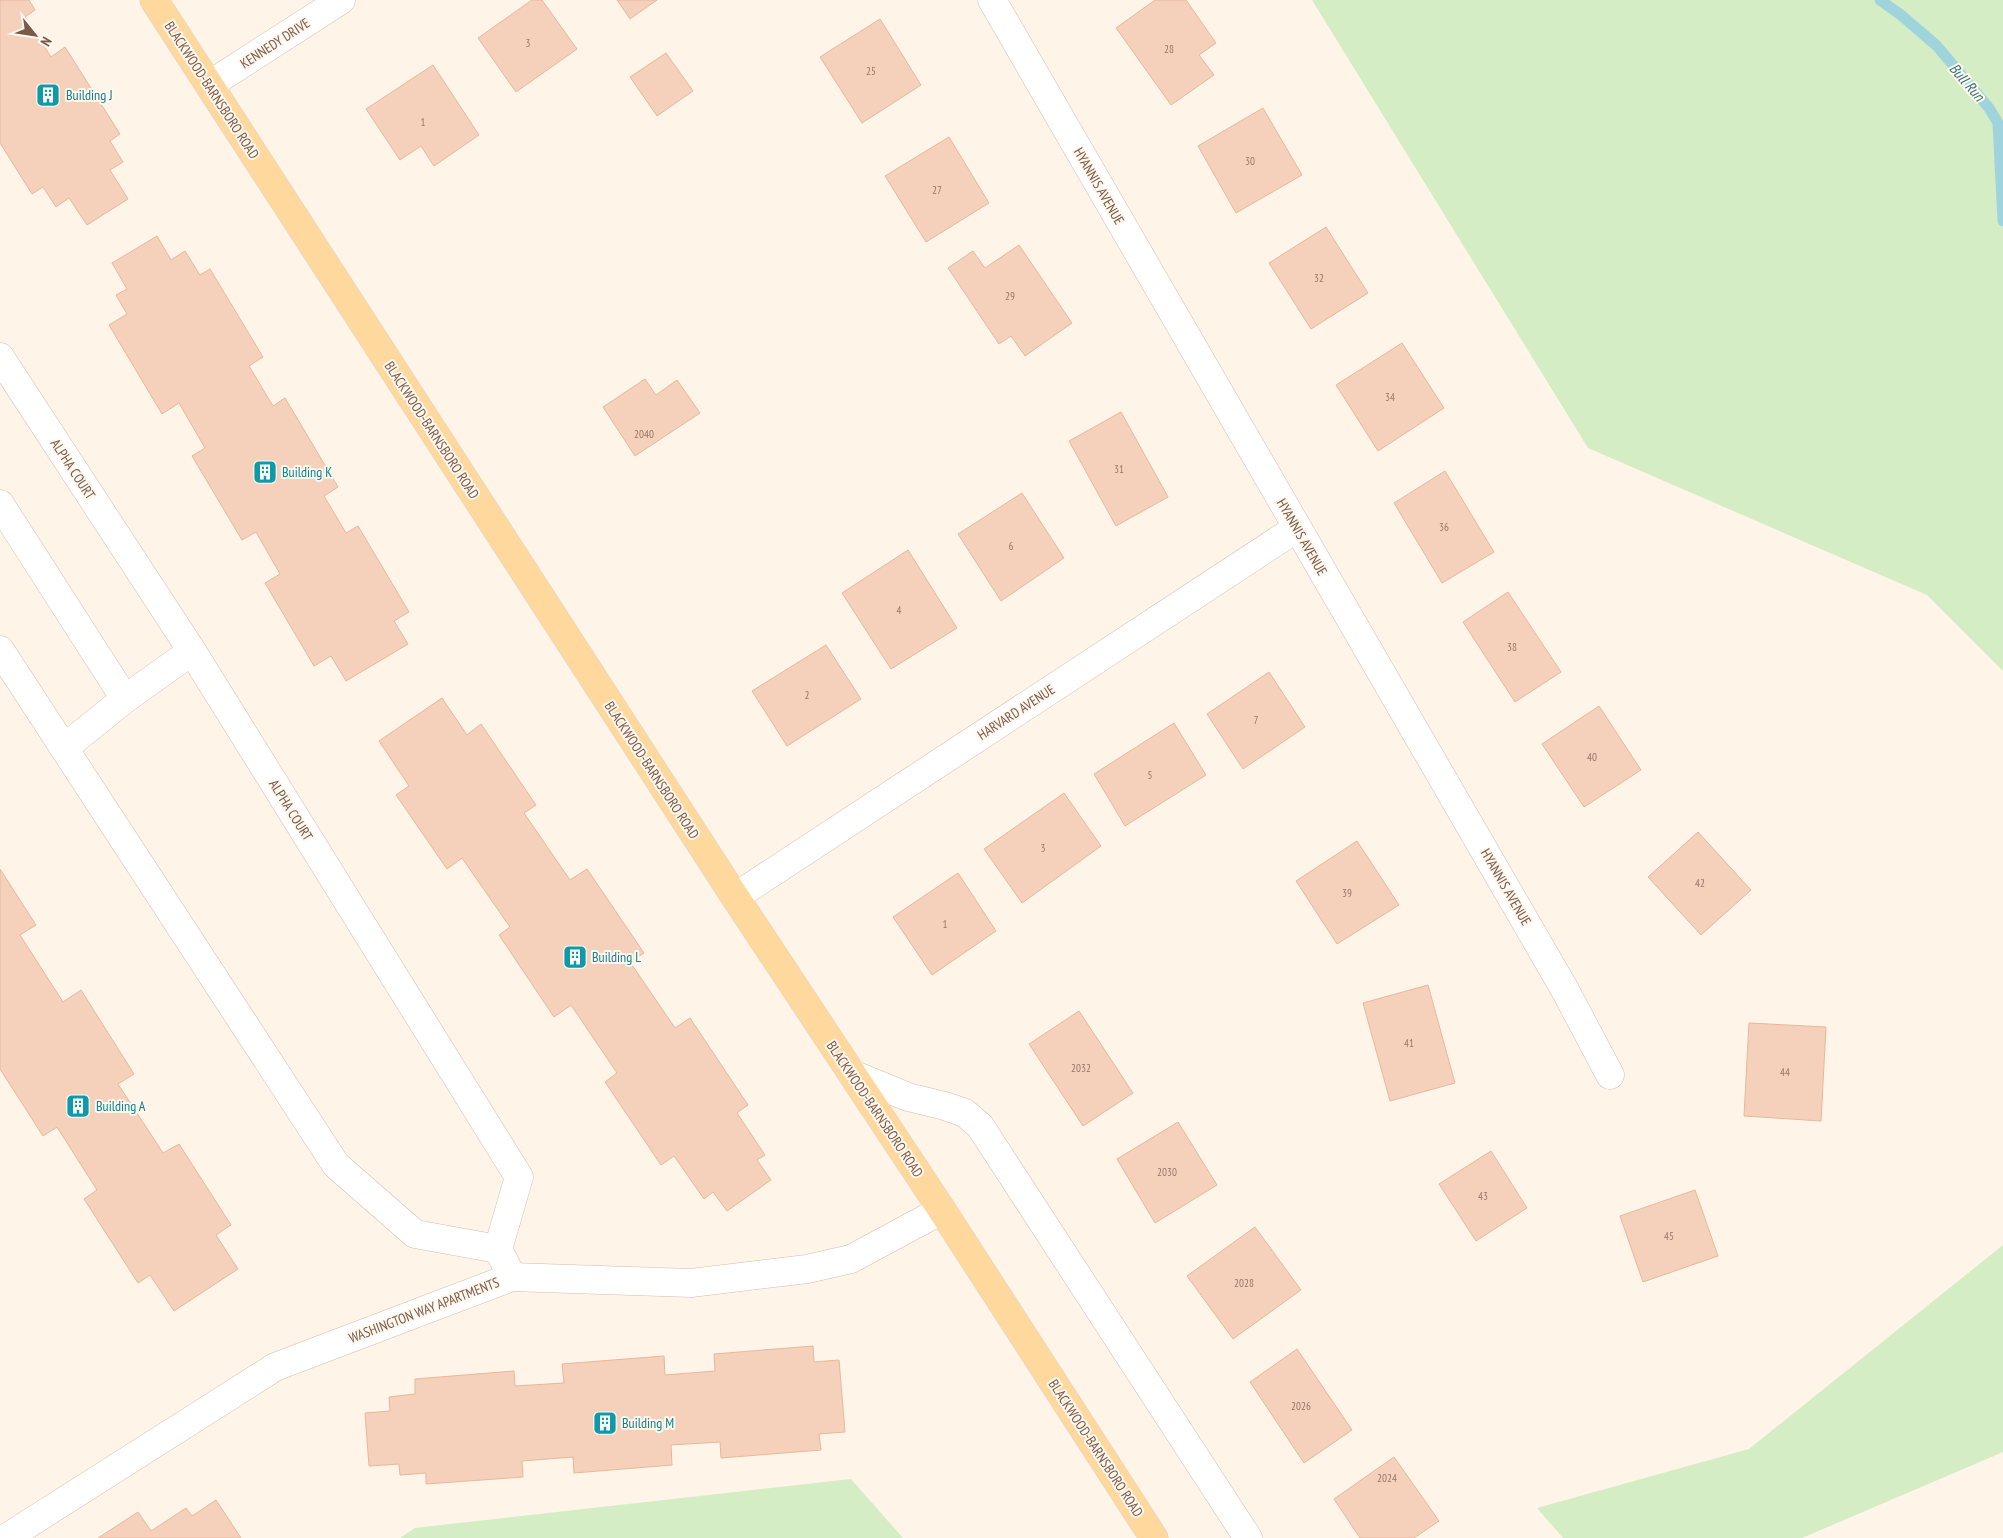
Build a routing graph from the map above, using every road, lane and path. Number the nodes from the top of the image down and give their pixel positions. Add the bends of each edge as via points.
1 (154, 0) edge
2 (342, 0) edge
3 (992, 0) edge
4 (209, 85) junction
5 (0, 357) edge
6 (0, 504) edge
7 (1297, 528) junction
8 (0, 650) edge
9 (192, 652) junction
10 (125, 699) junction
11 (64, 748) junction
12 (735, 897) junction
13 (852, 1074) junction
14 (1610, 1075) dead end
15 (942, 1210) junction
16 (498, 1249) junction
17 (512, 1277) junction
18 (6, 1538) edge
19 (1154, 1538) edge
20 (1248, 1538) edge

1 - 4 main road, BLACKWOOD-BARNSBORO ROAD
2 - 4 street, KENNEDY DRIVE
3 - 7 street, HYANNIS AVENUE
4 - 12 main road, BLACKWOOD-BARNSBORO ROAD
5 - 9 street, ALPHA COURT
6 - 10 street
7 - 12 street, HARVARD AVENUE
7 - 14 street, HYANNIS AVENUE via 1565,990
8 - 11 street
9 - 10 street
9 - 16 street, ALPHA COURT via 520,1177
10 - 11 street
11 - 16 street via 336,1165 415,1234
12 - 13 main road, BLACKWOOD-BARNSBORO ROAD
13 - 15 main road, BLACKWOOD-BARNSBORO ROAD
13 - 20 street via 908,1097 965,1113 980,1126
15 - 17 street, WASHINGTON WAY APARTMENTS via 851,1259 807,1269 691,1283
15 - 19 main road, BLACKWOOD-BARNSBORO ROAD
16 - 17 street
17 - 18 street, WASHINGTON WAY APARTMENTS via 275,1367

